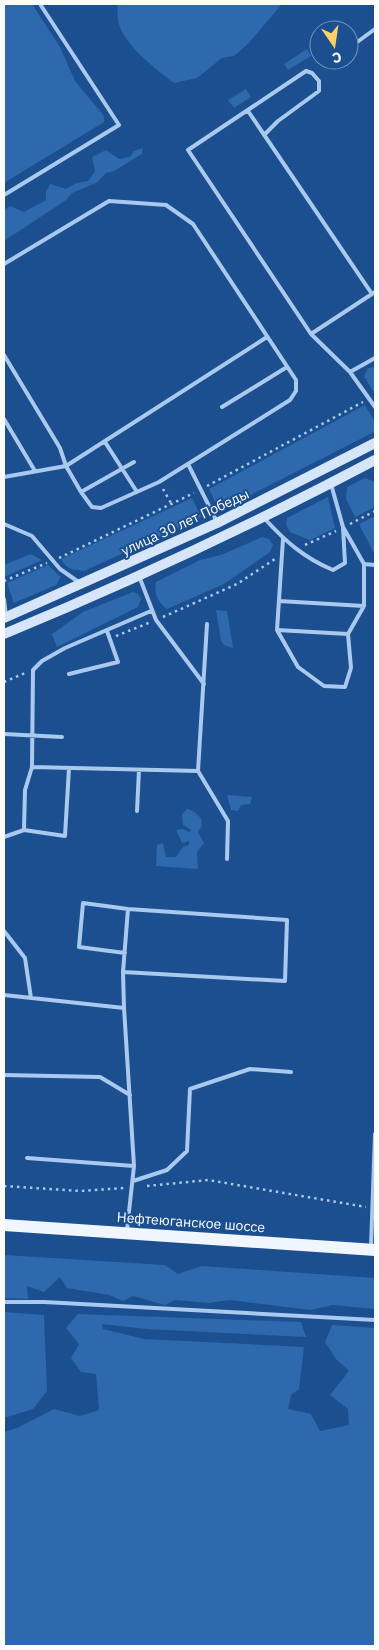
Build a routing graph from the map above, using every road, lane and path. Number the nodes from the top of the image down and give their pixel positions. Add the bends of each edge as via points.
1 (40, 4) edge
2 (375, 29) edge
3 (359, 41) edge
4 (248, 111) junction
5 (264, 135) junction
6 (4, 195) edge
7 (4, 264) edge
8 (374, 293) edge
9 (311, 334) junction
10 (267, 337) junction
11 (4, 355) edge
12 (375, 358) edge
13 (287, 367) junction
14 (350, 372) junction
15 (370, 398) junction
16 (375, 407) edge
17 (222, 408) dead end
18 (4, 419) edge
19 (105, 442) junction
20 (375, 443) edge
21 (375, 460) edge
22 (134, 462) dead end
23 (188, 464) junction
24 (66, 466) junction
25 (122, 469) junction
26 (35, 470) junction
27 (4, 476) edge
28 (159, 482) junction
29 (331, 484) junction
30 (201, 489) junction
31 (81, 492) junction
32 (137, 492) junction
33 (172, 505) junction
34 (375, 511) edge
35 (264, 518) junction
36 (217, 523) junction
37 (4, 524) edge
38 (344, 527) junction
39 (283, 539) junction
40 (294, 549) junction
41 (282, 554) junction
42 (52, 561) junction
43 (364, 564) junction
44 (375, 565) edge
45 (138, 576) junction
46 (4, 581) edge
47 (82, 584) junction
48 (4, 599) edge
49 (279, 601) junction
50 (364, 606) junction
51 (151, 611) junction
52 (5, 618) edge
53 (156, 620) junction
54 (207, 624) dead end
55 (277, 630) junction
56 (107, 631) junction
57 (4, 634) edge
58 (348, 634) junction
59 (110, 639) junction
60 (33, 670) junction
61 (69, 674) dead end
62 (4, 682) edge
63 (204, 684) junction
64 (4, 734) edge
65 (32, 735) junction
66 (62, 737) dead end
67 (32, 767) junction
68 (69, 768) junction
69 (139, 770) junction
70 (198, 771) junction
71 (137, 810) dead end
72 (24, 830) junction
73 (4, 837) edge
74 (227, 859) dead end
75 (128, 909) junction
76 (4, 931) edge
77 (125, 953) junction
78 (123, 972) junction
79 (4, 996) edge
80 (31, 998) junction
81 (124, 1008) junction
82 (291, 1072) dead end
83 (4, 1075) edge
84 (130, 1095) junction
85 (375, 1134) edge
86 (27, 1158) dead end
87 (134, 1166) junction
88 (133, 1181) junction
89 (4, 1186) edge
90 (132, 1187) junction
91 (374, 1188) edge
92 (373, 1208) junction
93 (4, 1225) edge
94 (127, 1233) junction
95 (373, 1250) edge
96 (4, 1302) edge
97 (375, 1320) edge

1 - 6 lane via 118,125
2 - 3 lane
4 - 5 lane
4 - 5 lane via 306,71 319,80 319,92
4 - 9 lane via 188,150
5 - 8 lane
7 - 10 lane via 109,201 166,205 193,224
8 - 9 lane
9 - 14 lane
10 - 13 lane
10 - 19 lane
11 - 24 lane via 60,448
12 - 14 lane
13 - 17 lane
13 - 23 lane via 296,380 296,392 290,400
14 - 15 lane
15 - 16 lane
15 - 30 path
18 - 26 lane
19 - 24 lane
19 - 25 lane
20 - 36 main road, улица 30 лет Победы
21 - 29 main road
22 - 25 lane
23 - 28 lane
23 - 30 lane
24 - 26 lane
24 - 31 lane
25 - 31 lane
25 - 32 lane
26 - 27 lane
28 - 32 lane
28 - 33 path
29 - 35 main road
29 - 38 lane
30 - 33 path
30 - 36 lane
31 - 32 lane via 92,507 101,508
33 - 42 path
34 - 38 path
35 - 39 lane
35 - 45 main road
36 - 47 main road, улица 30 лет Победы
37 - 42 lane via 32,536
38 - 40 path
38 - 40 lane via 345,563 333,570
38 - 43 lane
39 - 40 lane
39 - 41 lane
41 - 49 lane
41 - 53 path via 236,584
42 - 46 path
42 - 47 lane
43 - 44 lane
43 - 50 lane
45 - 51 lane
45 - 57 main road
47 - 52 main road, улица 30 лет Победы
48 - 52 lane
49 - 50 lane
49 - 55 lane
50 - 58 lane
51 - 53 lane
51 - 56 lane
53 - 59 path
53 - 63 lane
54 - 63 lane
55 - 58 lane
55 - 58 lane via 298,667 324,686 345,687 351,668
56 - 59 lane
56 - 60 lane via 65,648
59 - 61 lane via 118,662
60 - 62 path
60 - 65 lane
63 - 70 lane
64 - 65 lane
65 - 66 lane
65 - 67 lane
67 - 68 lane
67 - 72 lane via 25,790
68 - 69 lane
68 - 72 lane via 65,836
69 - 70 lane
69 - 71 lane
70 - 74 lane via 228,821
72 - 73 lane
75 - 77 lane
75 - 77 lane via 83,903 79,947
75 - 78 lane via 287,920 285,981
76 - 80 lane via 25,958
77 - 78 lane
78 - 81 lane
79 - 80 lane
80 - 81 lane
81 - 84 lane
82 - 88 lane via 250,1069 190,1089 187,1151 167,1170
83 - 84 lane via 100,1077
84 - 87 lane
85 - 91 lane
86 - 87 lane
87 - 88 lane
88 - 90 lane
89 - 90 path via 80,1191
90 - 92 path via 208,1180
90 - 94 lane
91 - 92 lane
92 - 95 lane
93 - 94 main road, Нефтеюганское шоссе
94 - 95 main road, Нефтеюганское шоссе
96 - 97 lane

